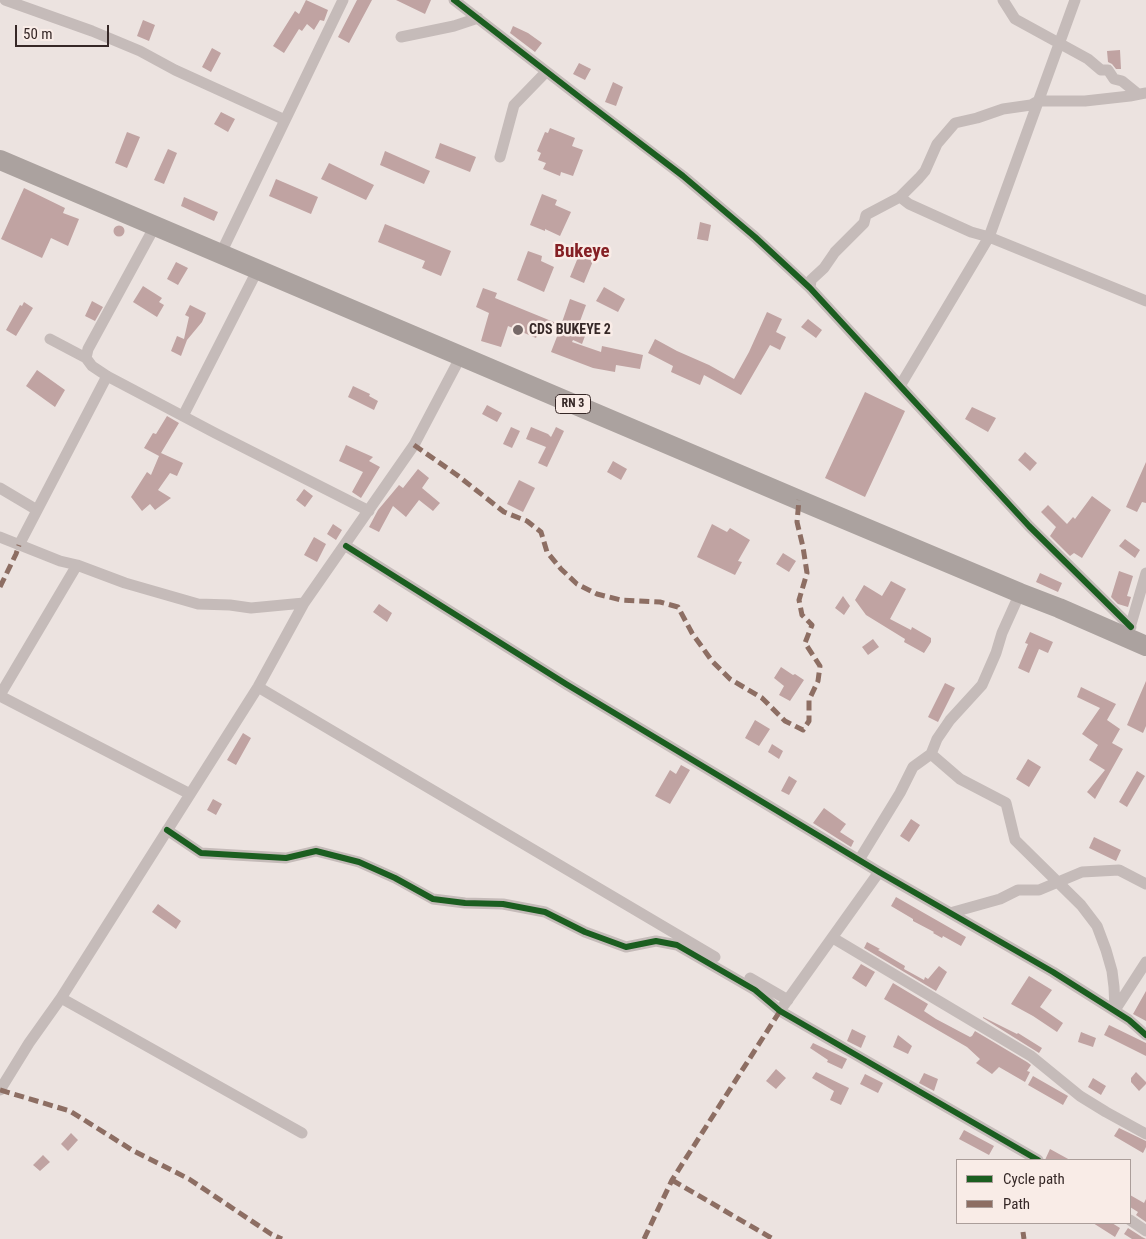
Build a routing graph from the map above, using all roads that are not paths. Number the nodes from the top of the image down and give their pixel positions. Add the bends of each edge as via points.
1 (343, 0) edge
2 (454, 0) edge
3 (1003, 0) edge
4 (1075, 0) edge
5 (11, 1) edge
6 (478, 18) junction
7 (401, 37) dead end
8 (1059, 43) junction
9 (546, 72) junction
10 (1142, 93) edge
11 (1038, 101) junction
12 (285, 120) junction
13 (500, 157) dead end
14 (0, 160) edge
15 (900, 197) junction
16 (155, 226) junction
17 (988, 237) junction
18 (221, 253) junction
19 (258, 269) junction
20 (810, 288) junction
21 (1146, 301) edge
22 (50, 339) dead end
23 (461, 356) junction
24 (86, 358) junction
25 (107, 376) junction
26 (900, 386) junction
27 (183, 416) junction
28 (0, 488) edge
29 (37, 510) junction
30 (369, 512) junction
31 (0, 538) edge
32 (19, 545) junction
33 (346, 546) junction
34 (77, 565) junction
35 (1146, 573) edge
36 (1020, 593) junction
37 (304, 603) junction
38 (1129, 632) junction
39 (1146, 646) edge
40 (258, 687) junction
41 (0, 695) edge
42 (931, 754) junction
43 (190, 794) junction
44 (168, 830) junction
45 (859, 860) junction
46 (879, 872) junction
47 (1058, 882) junction
48 (1146, 884) edge
49 (950, 912) junction
50 (833, 938) junction
51 (1146, 962) edge
52 (61, 998) junction
53 (788, 1000) junction
54 (1115, 1010) junction
55 (780, 1011) junction
56 (1146, 1035) edge
57 (0, 1090) edge
58 (302, 1134) dead end
59 (1146, 1134) edge
60 (1036, 1159) edge
61 (1131, 1221) edge
62 (1146, 1231) edge

1 - 12 street
2 - 6 street
3 - 8 street via 1015,19
4 - 8 street
5 - 12 street via 140,51
6 - 7 street
6 - 9 street
8 - 10 street
8 - 11 street
9 - 13 street via 514,105
9 - 20 street via 684,176
10 - 11 street via 1085,101
11 - 15 street via 954,123 937,144 925,170
11 - 17 street
12 - 18 street
14 - 16 highway, RN 3
15 - 17 street via 909,204
15 - 20 street via 866,215 864,223 811,280
16 - 18 highway, RN 3
16 - 24 street
17 - 21 street
17 - 26 street
18 - 19 highway, RN 3
19 - 23 highway, RN 3
19 - 27 street
20 - 26 street
22 - 24 street
23 - 30 street via 414,445
23 - 36 highway, RN 3
24 - 25 street
25 - 27 street
25 - 29 street
26 - 38 street
27 - 30 street
28 - 29 street
29 - 32 street
30 - 33 street
31 - 32 street
32 - 34 street
33 - 37 street
33 - 45 street via 566,684
34 - 37 street via 198,604 251,608
34 - 41 street
35 - 38 street
36 - 38 highway, RN 3
36 - 42 street via 982,685 950,720
37 - 40 street
38 - 39 highway, RN 3
40 - 43 street
40 - 53 street
41 - 43 street
42 - 45 street via 913,767
42 - 47 street via 960,779 1006,804 1015,840
43 - 44 street
44 - 52 street
44 - 55 street via 201,853 286,858 316,851 359,862 433,899 465,904 502,904 545,912 626,947 656,941 677,945 755,990
45 - 46 street
46 - 49 street
46 - 50 street
47 - 48 street via 1082,872 1119,870
47 - 49 street via 1039,890 1018,890 1000,899
47 - 54 street via 1097,926 1112,971
49 - 54 street
50 - 53 street
50 - 59 street via 1031,1056 1080,1096
51 - 54 street
52 - 57 street
52 - 58 street
53 - 55 street
54 - 56 street
55 - 60 street
61 - 62 street

